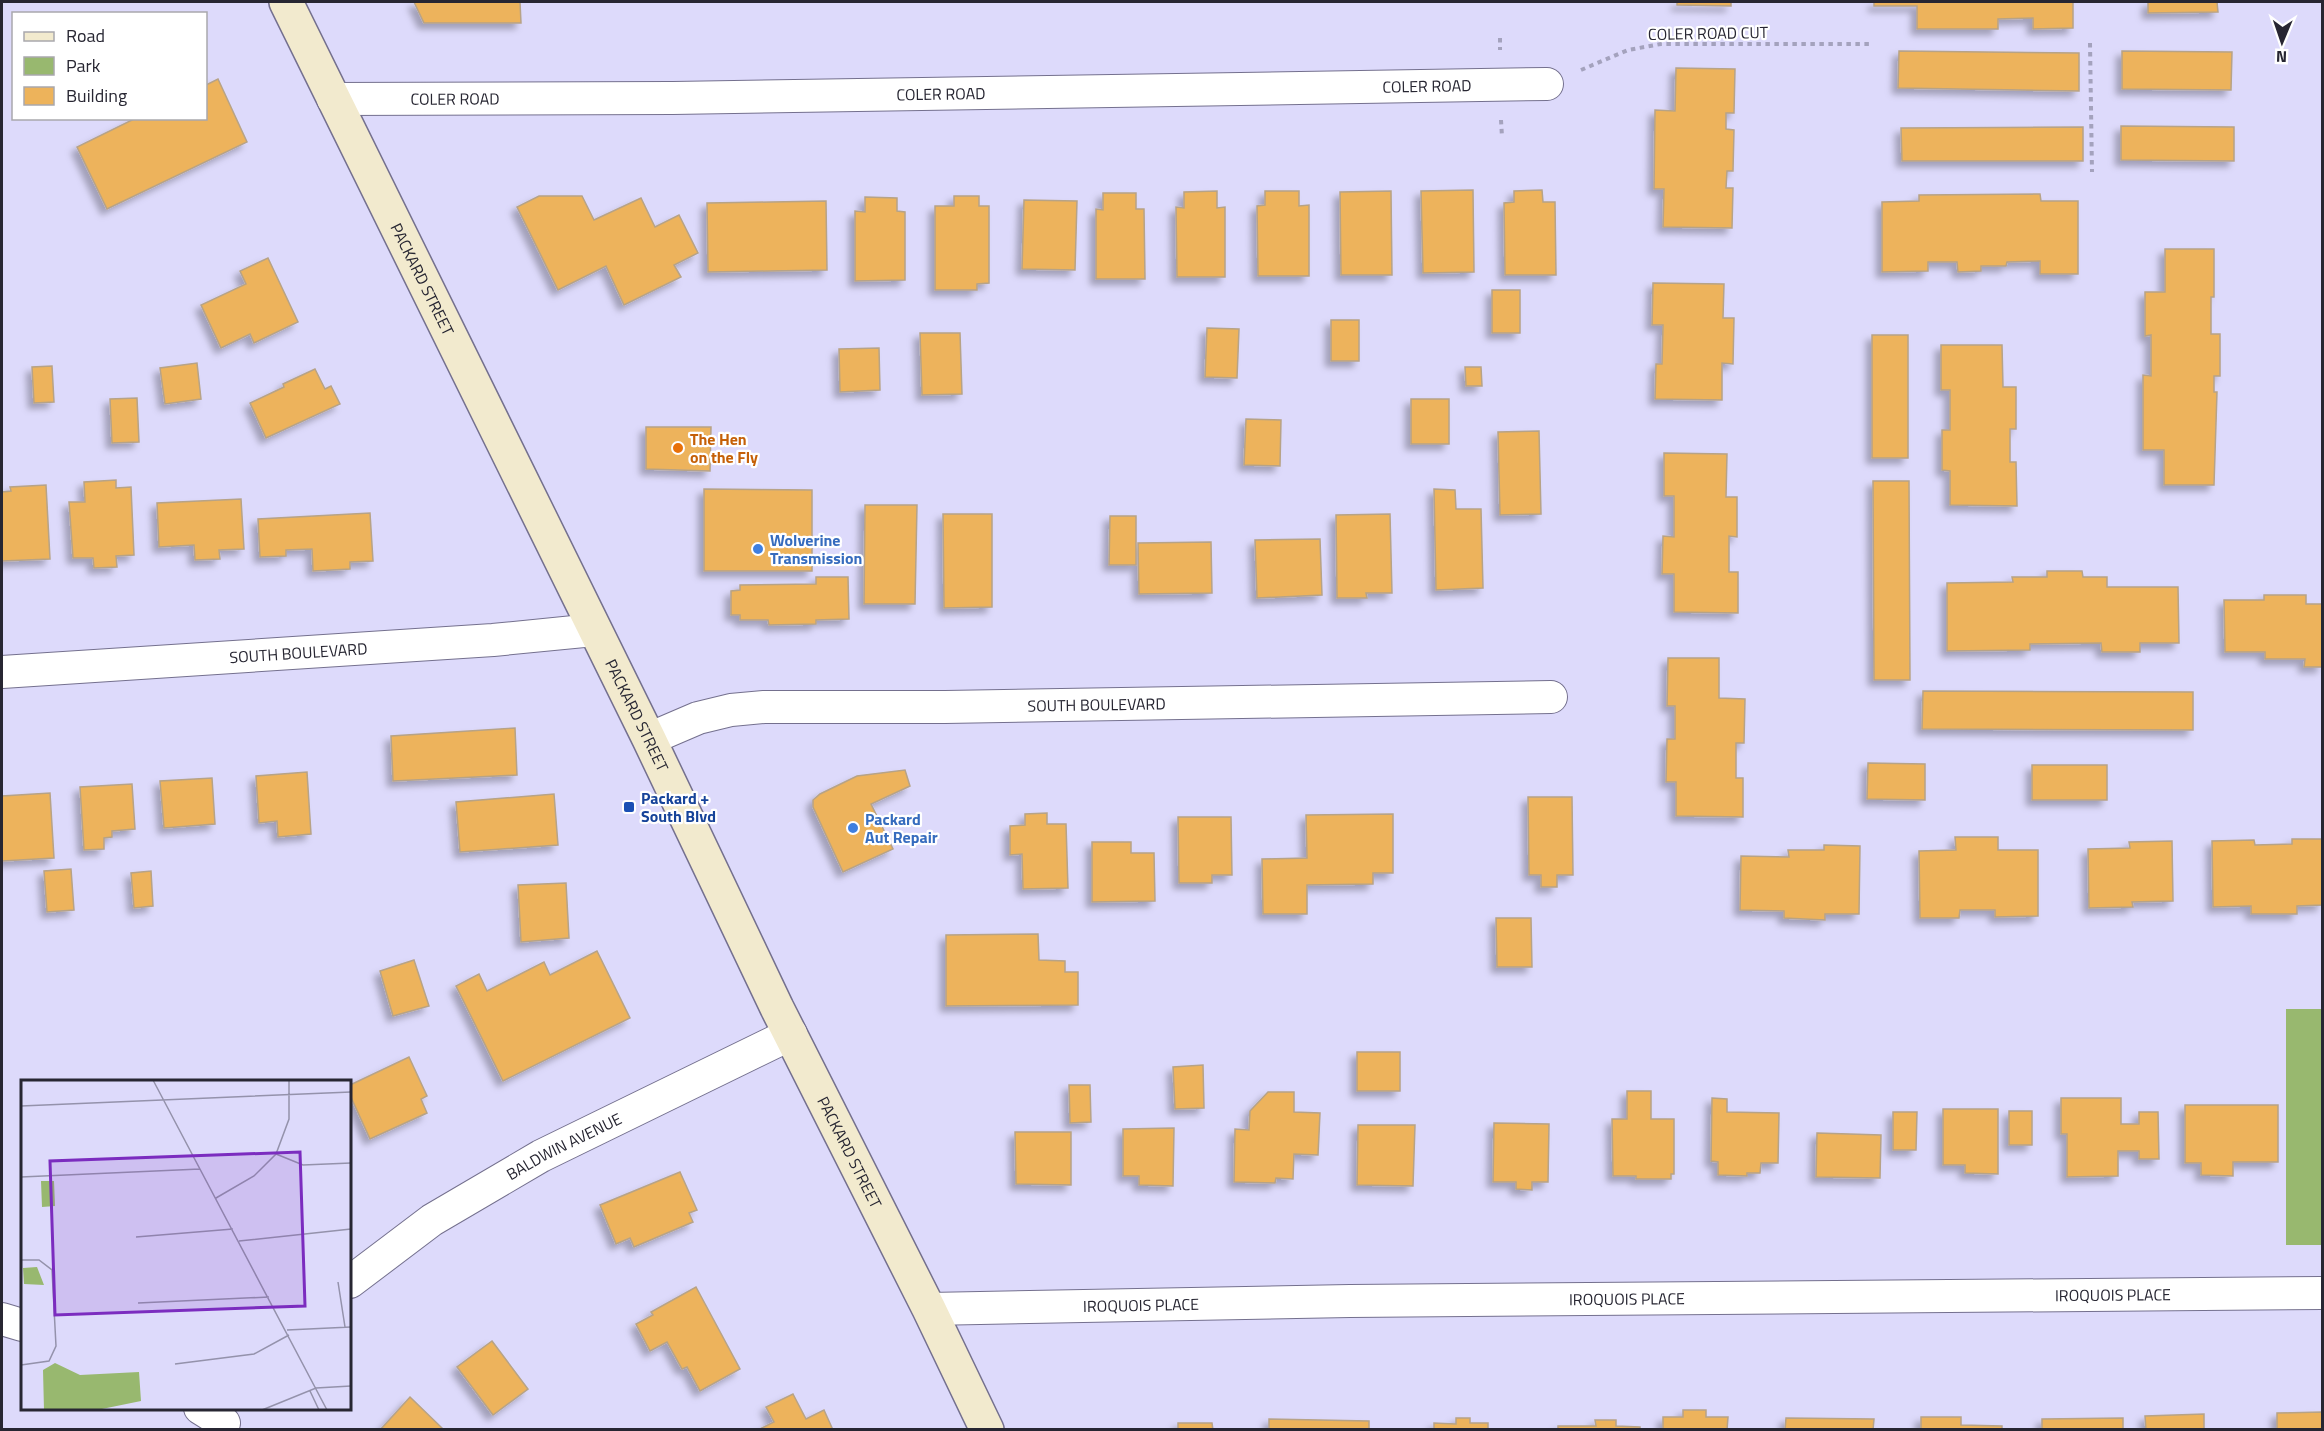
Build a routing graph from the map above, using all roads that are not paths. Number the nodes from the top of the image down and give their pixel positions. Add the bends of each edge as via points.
1 (286, 2) edge
2 (1547, 84) road end
3 (333, 99) junction
4 (594, 630) junction
5 (2, 672) edge
6 (1551, 697) dead end
7 (649, 739) junction
8 (791, 1034) junction
9 (351, 1280) edge
10 (2322, 1293) edge
11 (929, 1309) junction
12 (2, 1319) edge
13 (21, 1325) edge
14 (987, 1430) edge

1 - 3 main road, PACKARD STREET
2 - 3 street, COLER ROAD via 673,98
3 - 4 main road, PACKARD STREET
4 - 5 street, SOUTH BOULEVARD
4 - 7 main road, PACKARD STREET
6 - 7 street, SOUTH BOULEVARD via 764,707 698,718
7 - 8 main road, PACKARD STREET
8 - 9 street, BALDWIN AVENUE via 541,1156 432,1220
8 - 11 main road, PACKARD STREET
10 - 11 street, IROQUOIS PLACE via 1350,1301
11 - 14 main road, PACKARD STREET
12 - 13 street

